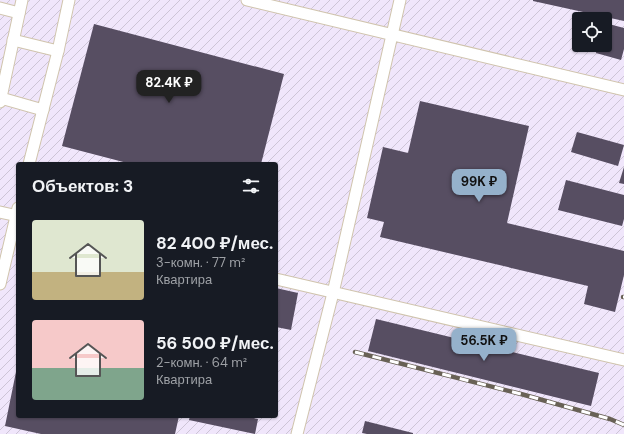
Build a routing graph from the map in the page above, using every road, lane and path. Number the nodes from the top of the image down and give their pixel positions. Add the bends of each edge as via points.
1 (22, 0) edge
2 (70, 0) edge
3 (247, 0) edge
4 (400, 0) edge
5 (0, 8) edge
6 (19, 13) junction
7 (392, 35) junction
8 (13, 40) junction
9 (58, 51) junction
10 (4, 61) edge
11 (624, 90) edge
12 (1, 100) edge
13 (43, 110) junction
14 (30, 162) edge
15 (0, 212) edge
16 (16, 213) edge
17 (16, 217) edge
18 (278, 280) edge
19 (0, 284) edge
20 (332, 293) junction
21 (624, 360) edge
22 (297, 434) edge

1 - 6 lane
2 - 9 lane
3 - 7 lane
4 - 7 lane
5 - 6 lane
6 - 8 lane
7 - 11 lane
7 - 20 lane
8 - 9 lane
8 - 10 lane
9 - 13 lane
10 - 12 lane
12 - 13 lane
13 - 14 lane
15 - 16 lane
17 - 19 lane
18 - 20 lane
20 - 21 lane
20 - 22 lane

